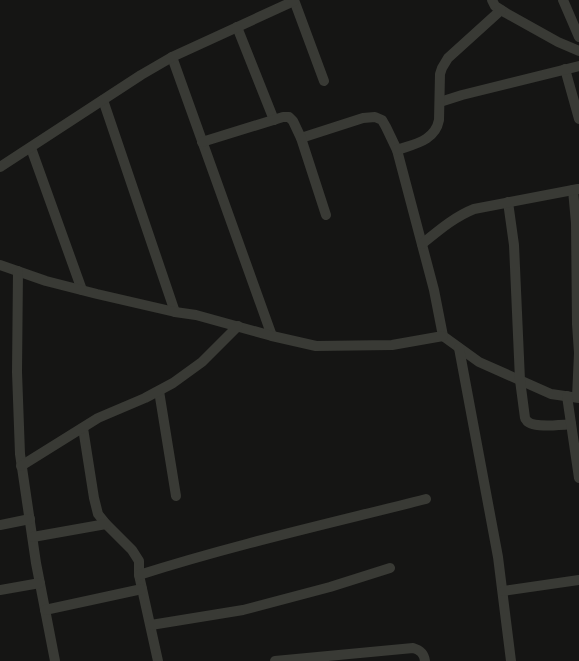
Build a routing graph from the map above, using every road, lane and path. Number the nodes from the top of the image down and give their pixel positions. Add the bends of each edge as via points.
1 (294, 0) edge
2 (492, 0) edge
3 (563, 0) edge
4 (501, 10) junction
5 (237, 27) junction
6 (579, 37) edge
7 (579, 51) edge
8 (172, 57) junction
9 (579, 66) edge
10 (565, 69) junction
11 (324, 80) dead end
12 (103, 100) junction
13 (440, 102) junction
14 (579, 119) edge
15 (274, 120) junction
16 (301, 138) junction
17 (202, 142) junction
18 (31, 148) junction
19 (397, 150) junction
20 (0, 168) edge
21 (576, 189) edge
22 (508, 202) junction
23 (326, 215) dead end
24 (422, 244) junction
25 (0, 265) edge
26 (18, 271) junction
27 (82, 290) junction
28 (578, 297) edge
29 (175, 312) junction
30 (238, 326) junction
31 (272, 336) junction
32 (442, 336) junction
33 (459, 348) junction
34 (520, 380) junction
35 (159, 391) junction
36 (574, 397) edge
37 (571, 424) junction
38 (83, 428) junction
39 (22, 466) junction
40 (579, 478) edge
41 (176, 496) dead end
42 (426, 498) dead end
43 (30, 519) junction
44 (106, 524) junction
45 (0, 525) edge
46 (33, 537) junction
47 (390, 568) dead end
48 (139, 575) junction
49 (579, 580) edge
50 (40, 583) junction
51 (142, 589) junction
52 (0, 590) edge
53 (502, 591) junction
54 (45, 610) junction
55 (150, 625) junction
56 (55, 661) edge
57 (158, 661) edge
58 (275, 661) edge
59 (425, 661) edge
60 (512, 661) edge

1 - 5 street
1 - 11 street
2 - 4 street
3 - 6 street
4 - 7 street
4 - 13 street via 448,58 440,74
5 - 8 street
5 - 15 street
8 - 12 street
8 - 17 street
9 - 10 street
10 - 13 street
10 - 14 street
12 - 18 street
12 - 29 street
13 - 19 street via 440,120 435,133
15 - 16 street via 288,117
15 - 17 street
16 - 19 street via 375,117 382,120
16 - 23 street
17 - 31 street
18 - 20 street
18 - 27 street
19 - 24 street
21 - 22 street
21 - 28 street
22 - 24 street via 464,213
22 - 34 street via 514,245
24 - 32 street
25 - 26 street
26 - 27 street
26 - 39 street via 17,372
27 - 29 street
28 - 36 street via 579,353
29 - 30 street
30 - 31 street
30 - 35 street via 202,362
31 - 32 street via 316,346 392,345
32 - 33 street
33 - 34 street via 479,362
33 - 53 street
34 - 36 street via 551,394
34 - 37 street via 527,422 540,426
35 - 38 street
35 - 41 street
36 - 37 street
37 - 40 street
38 - 39 street
38 - 44 street via 94,498 98,514
39 - 43 street
42 - 48 street
43 - 45 street
43 - 46 street
44 - 46 street
44 - 48 street via 132,550 139,561
46 - 50 street
47 - 55 street via 243,610
48 - 51 street
49 - 53 street
50 - 52 street
50 - 54 street
51 - 54 street
51 - 55 street
53 - 60 street
54 - 56 street
55 - 57 street
58 - 59 street via 413,648 419,650

